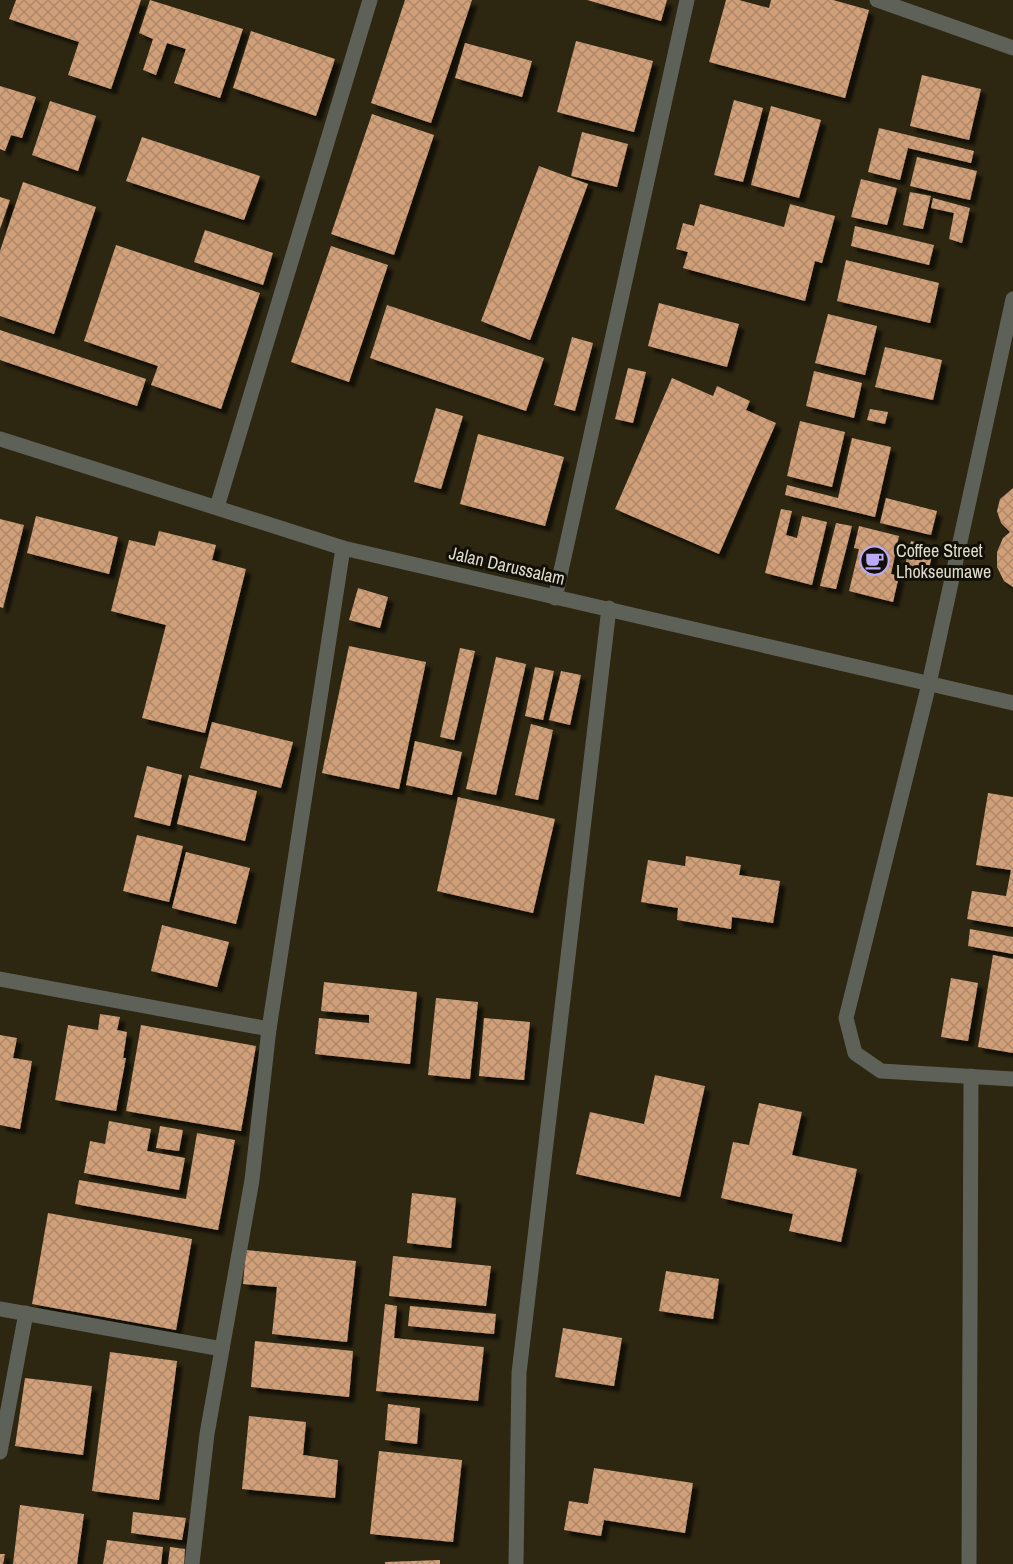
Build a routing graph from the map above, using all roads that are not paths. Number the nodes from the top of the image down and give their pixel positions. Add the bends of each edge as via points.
1 (370, 0) edge
2 (687, 0) edge
3 (877, 0) edge
4 (1013, 48) edge
5 (1013, 298) edge
6 (0, 439) edge
7 (217, 507) junction
8 (343, 548) junction
9 (555, 598) junction
10 (609, 608) junction
11 (929, 684) junction
12 (1013, 703) edge
13 (0, 979) edge
14 (269, 1029) junction
15 (970, 1076) junction
16 (1013, 1079) edge
17 (0, 1309) edge
18 (26, 1313) junction
19 (222, 1349) junction
20 (0, 1452) edge
21 (192, 1564) edge
22 (516, 1564) edge
23 (969, 1564) edge

1 - 7 street
2 - 9 street
3 - 4 street
5 - 11 street
6 - 7 street, Jalan Darussalam
7 - 8 street, Jalan Darussalam
8 - 9 street, Jalan Darussalam
8 - 14 street
9 - 10 street, Jalan Darussalam
10 - 11 street, Jalan Darussalam
10 - 22 street via 519,1373
11 - 12 street, Jalan Darussalam
11 - 15 street via 846,1018 855,1053 881,1071
13 - 14 street
14 - 19 street via 252,1180
15 - 16 street
15 - 23 street
17 - 18 street
18 - 19 street
18 - 20 street
19 - 21 street via 207,1434

